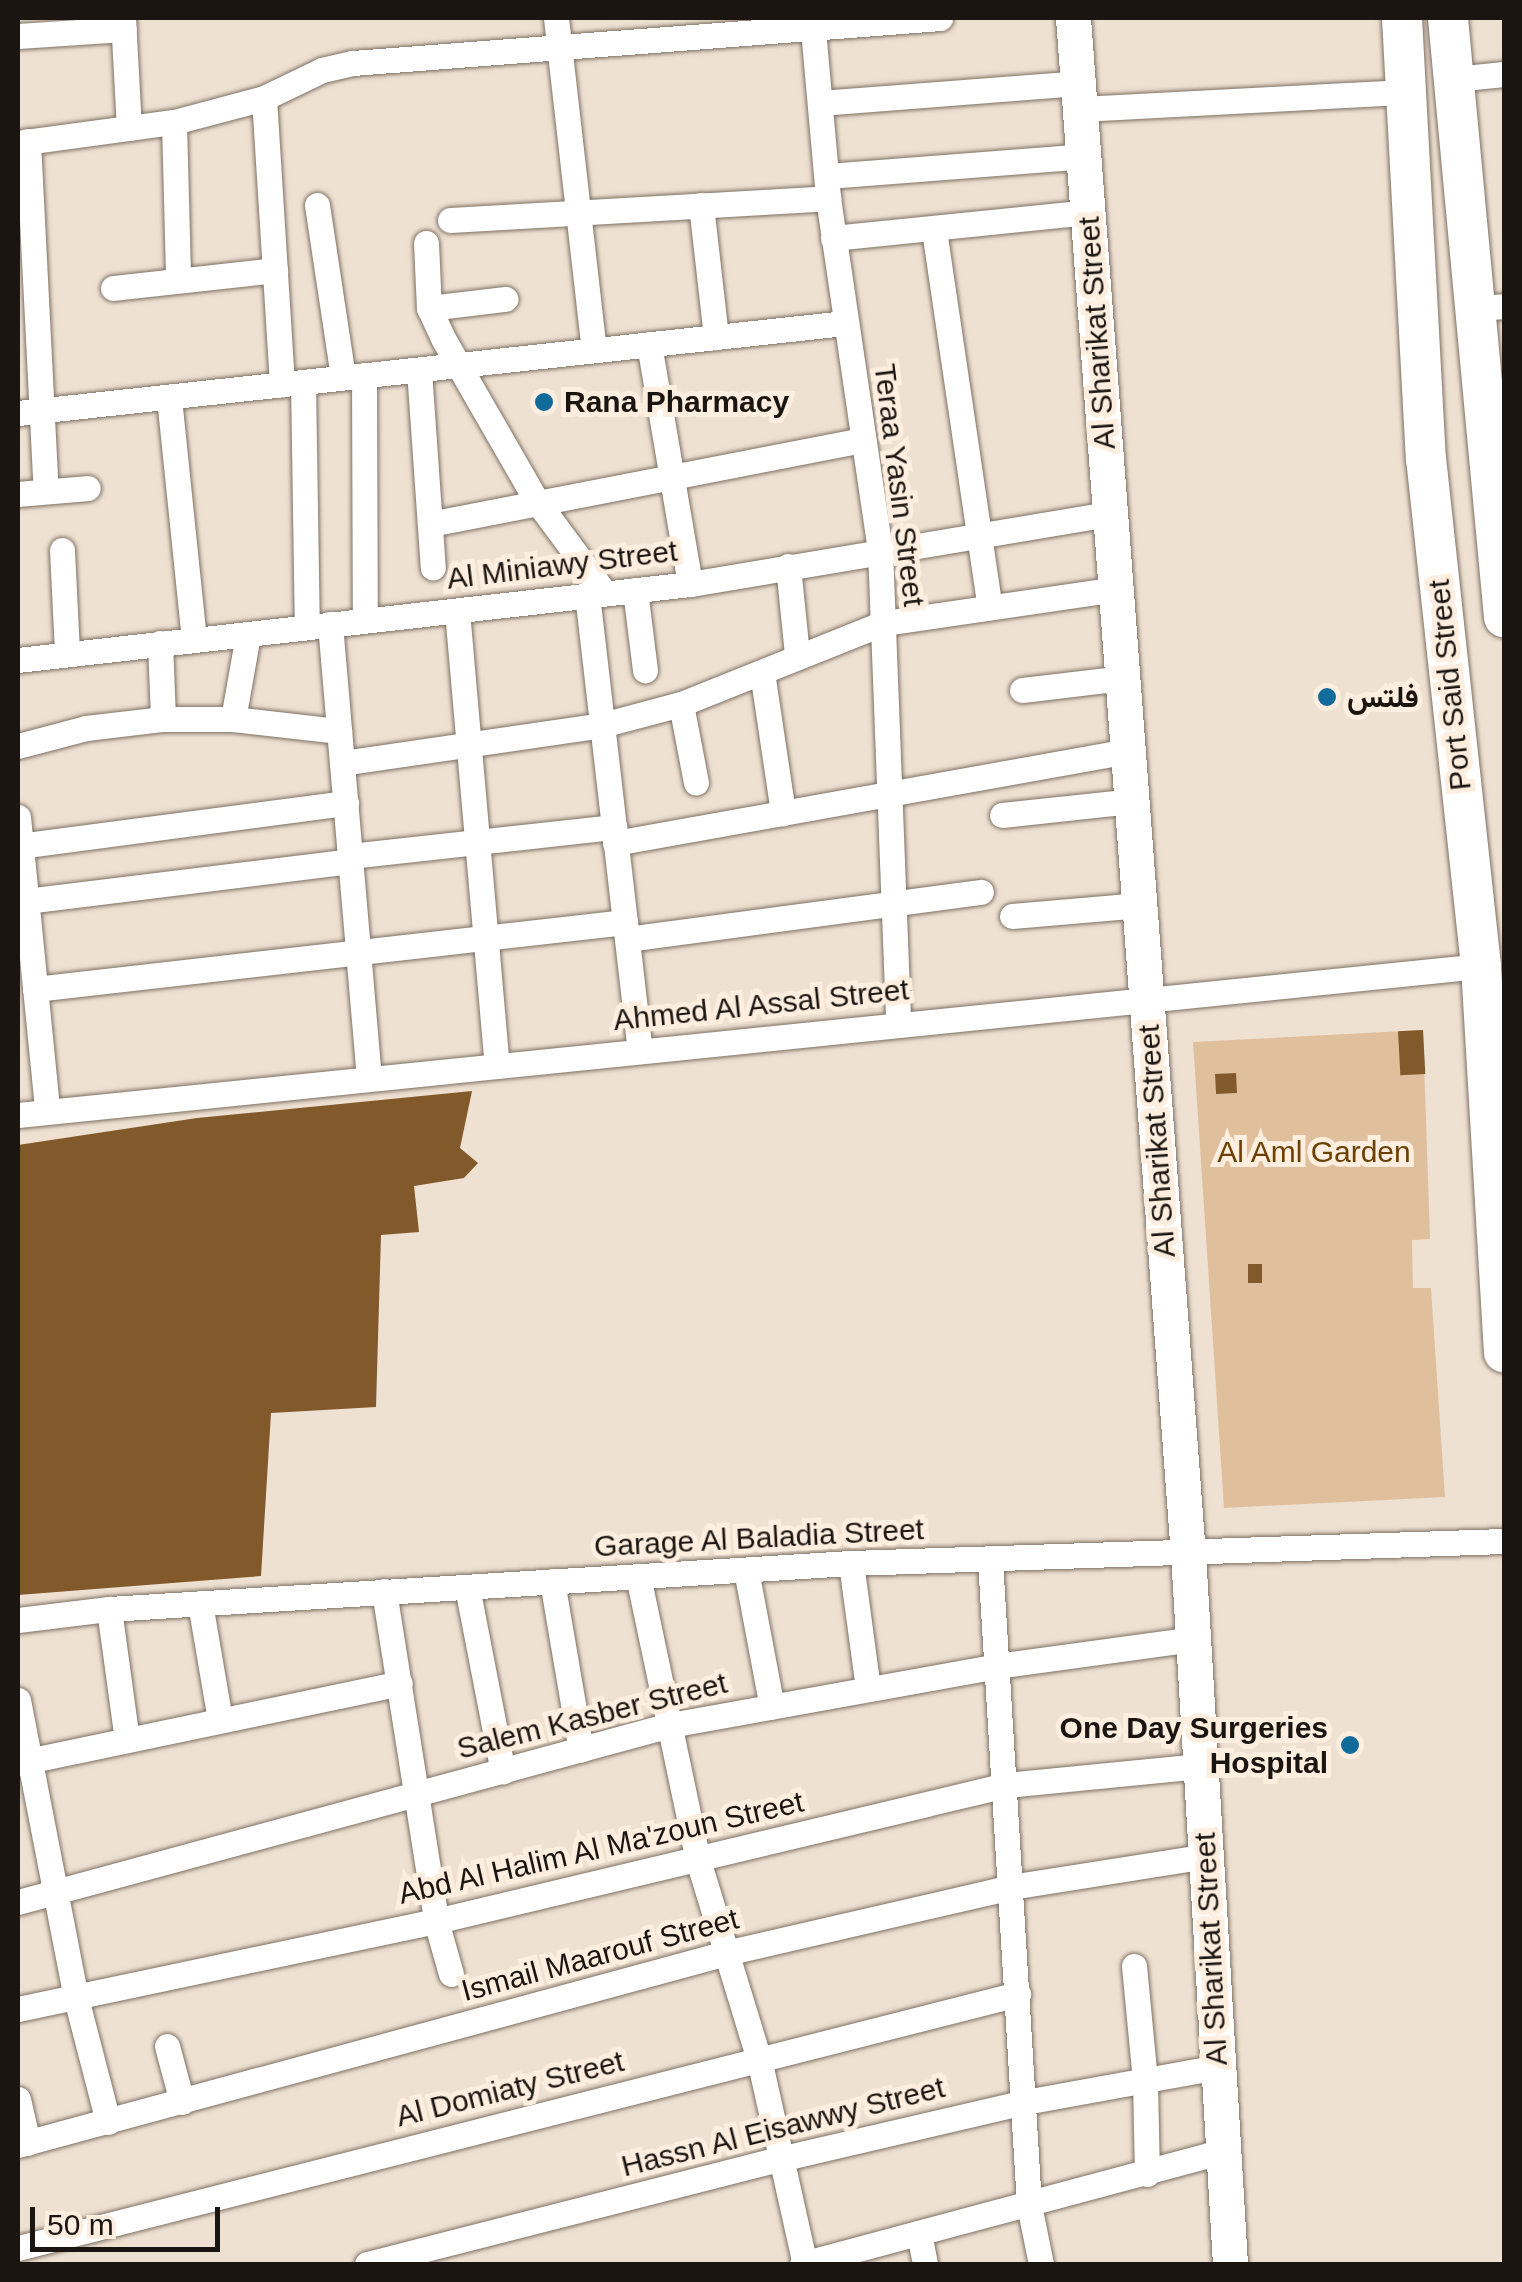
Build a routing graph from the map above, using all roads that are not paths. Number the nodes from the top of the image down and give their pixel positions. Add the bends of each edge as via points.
1 (556, 18) edge
2 (940, 18) edge
3 (1073, 18) edge
4 (1402, 18) edge
5 (1448, 18) edge
6 (124, 23) edge
7 (812, 23) edge
8 (18, 36) edge
9 (560, 48) junction
10 (1504, 74) edge
11 (1454, 79) junction
12 (1407, 92) junction
13 (1079, 96) junction
14 (264, 98) junction
15 (820, 103) junction
16 (174, 122) junction
17 (130, 128) junction
18 (23, 142) edge
19 (1084, 156) junction
20 (827, 187) junction
21 (701, 205) junction
22 (317, 206) dead end
23 (575, 212) junction
24 (1088, 212) junction
25 (450, 220) dead end
26 (934, 230) junction
27 (834, 238) junction
28 (426, 243) dead end
29 (275, 270) junction
30 (178, 280) junction
31 (113, 288) dead end
32 (505, 299) dead end
33 (1490, 307) edge
34 (429, 308) junction
35 (845, 324) junction
36 (716, 337) junction
37 (649, 344) junction
38 (594, 350) junction
39 (459, 363) junction
40 (419, 370) junction
41 (353, 376) junction
42 (293, 383) junction
43 (169, 398) junction
44 (45, 410) junction
45 (18, 413) edge
46 (863, 440) junction
47 (1490, 452) junction
48 (1426, 458) junction
49 (671, 476) junction
50 (88, 488) dead end
51 (46, 492) junction
52 (18, 494) edge
53 (536, 500) junction
54 (1110, 514) junction
55 (430, 524) junction
56 (979, 534) junction
57 (880, 549) junction
58 (1500, 549) junction
59 (62, 550) dead end
60 (1435, 550) junction
61 (788, 566) junction
62 (433, 568) dead end
63 (690, 584) junction
64 (1116, 589) junction
65 (635, 590) junction
66 (595, 593) junction
67 (990, 607) junction
68 (457, 611) junction
69 (1504, 617) edge
70 (365, 620) junction
71 (884, 622) junction
72 (319, 625) junction
73 (248, 635) junction
74 (194, 640) junction
75 (160, 643) junction
76 (67, 654) junction
77 (797, 654) junction
78 (18, 660) edge
79 (645, 670) dead end
80 (762, 672) junction
81 (1122, 678) junction
82 (1022, 690) dead end
83 (681, 704) junction
84 (234, 718) junction
85 (163, 719) junction
86 (602, 725) junction
87 (339, 731) junction
88 (18, 746) edge
89 (469, 747) junction
90 (1128, 750) junction
91 (342, 762) junction
92 (696, 783) dead end
93 (892, 795) junction
94 (1132, 801) junction
95 (346, 804) junction
96 (783, 813) junction
97 (1002, 815) dead end
98 (18, 817) edge
99 (19, 834) edge
100 (615, 835) junction
101 (477, 842) junction
102 (350, 858) junction
103 (982, 892) dead end
104 (896, 904) junction
105 (1140, 905) junction
106 (24, 912) edge
107 (1012, 916) dead end
108 (626, 930) junction
109 (486, 938) junction
110 (359, 954) junction
111 (1481, 966) junction
112 (35, 989) junction
113 (1146, 998) junction
114 (898, 1023) junction
115 (28, 1026) edge
116 (640, 1050) junction
117 (497, 1065) junction
118 (370, 1078) junction
119 (47, 1110) junction
120 (18, 1114) edge
121 (1504, 1352) edge
122 (1504, 1542) edge
123 (1188, 1553) junction
124 (990, 1560) junction
125 (850, 1564) junction
126 (746, 1570) junction
127 (638, 1576) junction
128 (552, 1581) junction
129 (467, 1587) junction
130 (384, 1591) junction
131 (200, 1604) junction
132 (109, 1610) junction
133 (18, 1620) edge
134 (1193, 1639) junction
135 (997, 1666) junction
136 (400, 1683) junction
137 (868, 1689) junction
138 (18, 1700) edge
139 (772, 1707) junction
140 (220, 1720) junction
141 (670, 1725) junction
142 (128, 1740) junction
143 (581, 1750) junction
144 (24, 1761) edge
145 (1200, 1766) junction
146 (503, 1772) junction
147 (1006, 1785) junction
148 (420, 1793) junction
149 (1206, 1856) junction
150 (698, 1860) junction
151 (1011, 1887) junction
152 (55, 1894) junction
153 (18, 1902) edge
154 (436, 1921) junction
155 (730, 1952) junction
156 (1134, 1966) dead end
157 (451, 1974) dead end
158 (1018, 1994) junction
159 (76, 1998) junction
160 (18, 2010) edge
161 (166, 2046) dead end
162 (759, 2059) junction
163 (1218, 2066) junction
164 (1145, 2081) junction
165 (18, 2099) edge
166 (182, 2102) junction
167 (1025, 2102) junction
168 (108, 2122) junction
169 (23, 2144) edge
170 (1223, 2151) junction
171 (784, 2158) junction
172 (1148, 2174) junction
173 (1029, 2204) junction
174 (919, 2233) junction
175 (18, 2248) edge
176 (816, 2263) edge
177 (375, 2264) edge
178 (926, 2264) edge
179 (1040, 2264) edge
180 (1230, 2264) edge

1 - 9 street
2 - 7 street
3 - 13 main road, Al Sharikat Street
4 - 12 main road, Port Said Street
5 - 11 main road, Port Said Street
6 - 8 street
6 - 17 street
7 - 9 street
7 - 15 street, Teraa Yasin Street
9 - 14 street via 353,63
9 - 23 street
10 - 11 street
11 - 33 main road, Port Said Street
12 - 13 street
12 - 48 main road, Port Said Street
13 - 15 street
13 - 19 main road, Al Sharikat Street
14 - 16 street
14 - 29 street
15 - 20 street, Teraa Yasin Street
16 - 17 street
16 - 30 street
17 - 18 street
18 - 44 street
19 - 20 street
19 - 24 main road, Al Sharikat Street
20 - 21 street
20 - 27 street, Teraa Yasin Street
21 - 23 street
21 - 36 street
22 - 41 street
23 - 25 street
23 - 38 street
24 - 26 street
24 - 54 main road, Al Sharikat Street
26 - 27 street
26 - 56 street
27 - 35 street, Teraa Yasin Street
28 - 34 street
29 - 30 street
29 - 42 street
30 - 31 street
32 - 34 street
33 - 47 main road, Port Said Street
34 - 39 street
35 - 36 street
35 - 46 street, Teraa Yasin Street
36 - 37 street
37 - 38 street
37 - 49 street
38 - 39 street
39 - 40 street
39 - 53 street
40 - 41 street
40 - 55 street
41 - 42 street
41 - 70 street
42 - 43 street
42 - 72 street
43 - 44 street
43 - 74 street
44 - 45 street
44 - 51 street
46 - 49 street
46 - 57 street, Teraa Yasin Street
47 - 48 main road via 1468,475 1436,470
47 - 58 main road, Port Said Street
48 - 60 main road, Port Said Street
49 - 53 street
49 - 63 street
50 - 51 street
51 - 52 street
53 - 55 street
53 - 66 street
54 - 56 street, Al Miniawy Street
54 - 64 main road, Al Sharikat Street
55 - 62 street
56 - 57 street, Al Miniawy Street
56 - 67 street
57 - 61 street, Al Miniawy Street
57 - 71 street, Teraa Yasin Street
58 - 60 main road via 1468,536
58 - 69 main road, Port Said Street
59 - 76 street
60 - 111 main road, Port Said Street
61 - 63 street, Al Miniawy Street
61 - 77 street
63 - 65 street, Al Miniawy Street
64 - 67 street
64 - 81 main road, Al Sharikat Street
65 - 66 street, Al Miniawy Street
65 - 79 street
66 - 68 street, Al Miniawy Street
66 - 86 street
67 - 71 street
68 - 70 street, Al Miniawy Street
68 - 89 street
70 - 72 street, Al Miniawy Street
71 - 77 street
71 - 93 street, Teraa Yasin Street
72 - 73 street, Al Miniawy Street
72 - 87 street
73 - 74 street, Al Miniawy Street
73 - 84 street
74 - 75 street, Al Miniawy Street
75 - 76 street, Al Miniawy Street
75 - 85 street
76 - 78 street, Al Miniawy Street
77 - 80 street
80 - 83 street
80 - 96 street
81 - 82 street
81 - 90 main road, Al Sharikat Street
83 - 86 street
83 - 92 street
84 - 85 street
84 - 87 street
85 - 88 street via 86,728
86 - 89 street
86 - 100 street
87 - 91 street
89 - 91 street
89 - 101 street
90 - 93 street
90 - 94 main road, Al Sharikat Street
91 - 95 street
93 - 96 street
93 - 104 street, Teraa Yasin Street
94 - 97 street
94 - 105 main road, Al Sharikat Street
95 - 99 street
95 - 102 street
96 - 100 street
98 - 99 street
99 - 106 street
100 - 101 street
100 - 108 street
101 - 102 street
101 - 109 street
102 - 106 street
102 - 110 street
103 - 104 street
104 - 108 street
104 - 114 street, Teraa Yasin Street
105 - 107 street
105 - 113 main road, Al Sharikat Street
106 - 112 street
108 - 109 street
108 - 116 street
109 - 110 street
109 - 117 street
110 - 112 street
110 - 118 street
111 - 113 street, Ahmed Al Assal Street
111 - 121 main road, Port Said Street
112 - 115 street
113 - 114 street, Ahmed Al Assal Street
113 - 123 main road, Al Sharikat Street
114 - 116 street, Ahmed Al Assal Street
115 - 119 street
116 - 117 street, Ahmed Al Assal Street
117 - 118 street, Ahmed Al Assal Street
118 - 119 street, Ahmed Al Assal Street
119 - 120 street, Ahmed Al Assal Street
122 - 123 street, Garage Al Baladia Street
123 - 124 street, Garage Al Baladia Street
123 - 134 main road, Al Sharikat Street
124 - 125 street, Garage Al Baladia Street
124 - 135 street
125 - 126 street, Garage Al Baladia Street
125 - 137 street
126 - 127 street, Garage Al Baladia Street
126 - 139 street
127 - 128 street, Garage Al Baladia Street
127 - 141 street
128 - 129 street, Garage Al Baladia Street
128 - 143 street
129 - 130 street, Garage Al Baladia Street
129 - 146 street
130 - 131 street, Garage Al Baladia Street
130 - 136 street
131 - 132 street, Garage Al Baladia Street
131 - 140 street
132 - 133 street, Garage Al Baladia Street
132 - 142 street
134 - 135 street, Salem Kasber Street
134 - 145 main road, Al Sharikat Street
135 - 137 street, Salem Kasber Street
135 - 147 street
136 - 140 street
136 - 148 street
137 - 139 street, Salem Kasber Street
138 - 144 street
139 - 141 street, Salem Kasber Street
140 - 142 street
141 - 143 street, Salem Kasber Street
141 - 150 street
142 - 144 street
143 - 146 street, Salem Kasber Street
144 - 152 street
145 - 147 street, Abd Al Halim Al Ma'zoun Street
145 - 149 main road, Al Sharikat Street
146 - 148 street, Salem Kasber Street
147 - 150 street, Abd Al Halim Al Ma'zoun Street
147 - 151 street
148 - 152 street, Salem Kasber Street
148 - 154 street
149 - 151 street, Ismail Maarouf Street
149 - 163 main road, Al Sharikat Street
150 - 154 street, Abd Al Halim Al Ma'zoun Street
150 - 155 street
151 - 155 street, Ismail Maarouf Street
151 - 158 street
152 - 153 street, Salem Kasber Street
152 - 159 street
154 - 157 street
154 - 159 street, Abd Al Halim Al Ma'zoun Street
155 - 162 street
155 - 166 street, Ismail Maarouf Street
156 - 164 street
158 - 162 street, Al Domiaty Street
158 - 167 street
159 - 160 street, Abd Al Halim Al Ma'zoun Street
159 - 168 street
161 - 166 street
162 - 171 street
162 - 175 street, Al Domiaty Street
163 - 164 street, Hassn Al Eisawwy Street
163 - 170 main road, Al Sharikat Street
164 - 167 street, Hassn Al Eisawwy Street
164 - 172 street
165 - 169 street
166 - 168 street, Ismail Maarouf Street
167 - 171 street, Hassn Al Eisawwy Street
167 - 173 street
168 - 169 street, Ismail Maarouf Street
170 - 172 street
170 - 180 main road, Al Sharikat Street
171 - 176 street
171 - 177 street, Hassn Al Eisawwy Street
172 - 173 street
173 - 174 street
173 - 179 street
174 - 176 street
174 - 178 street

